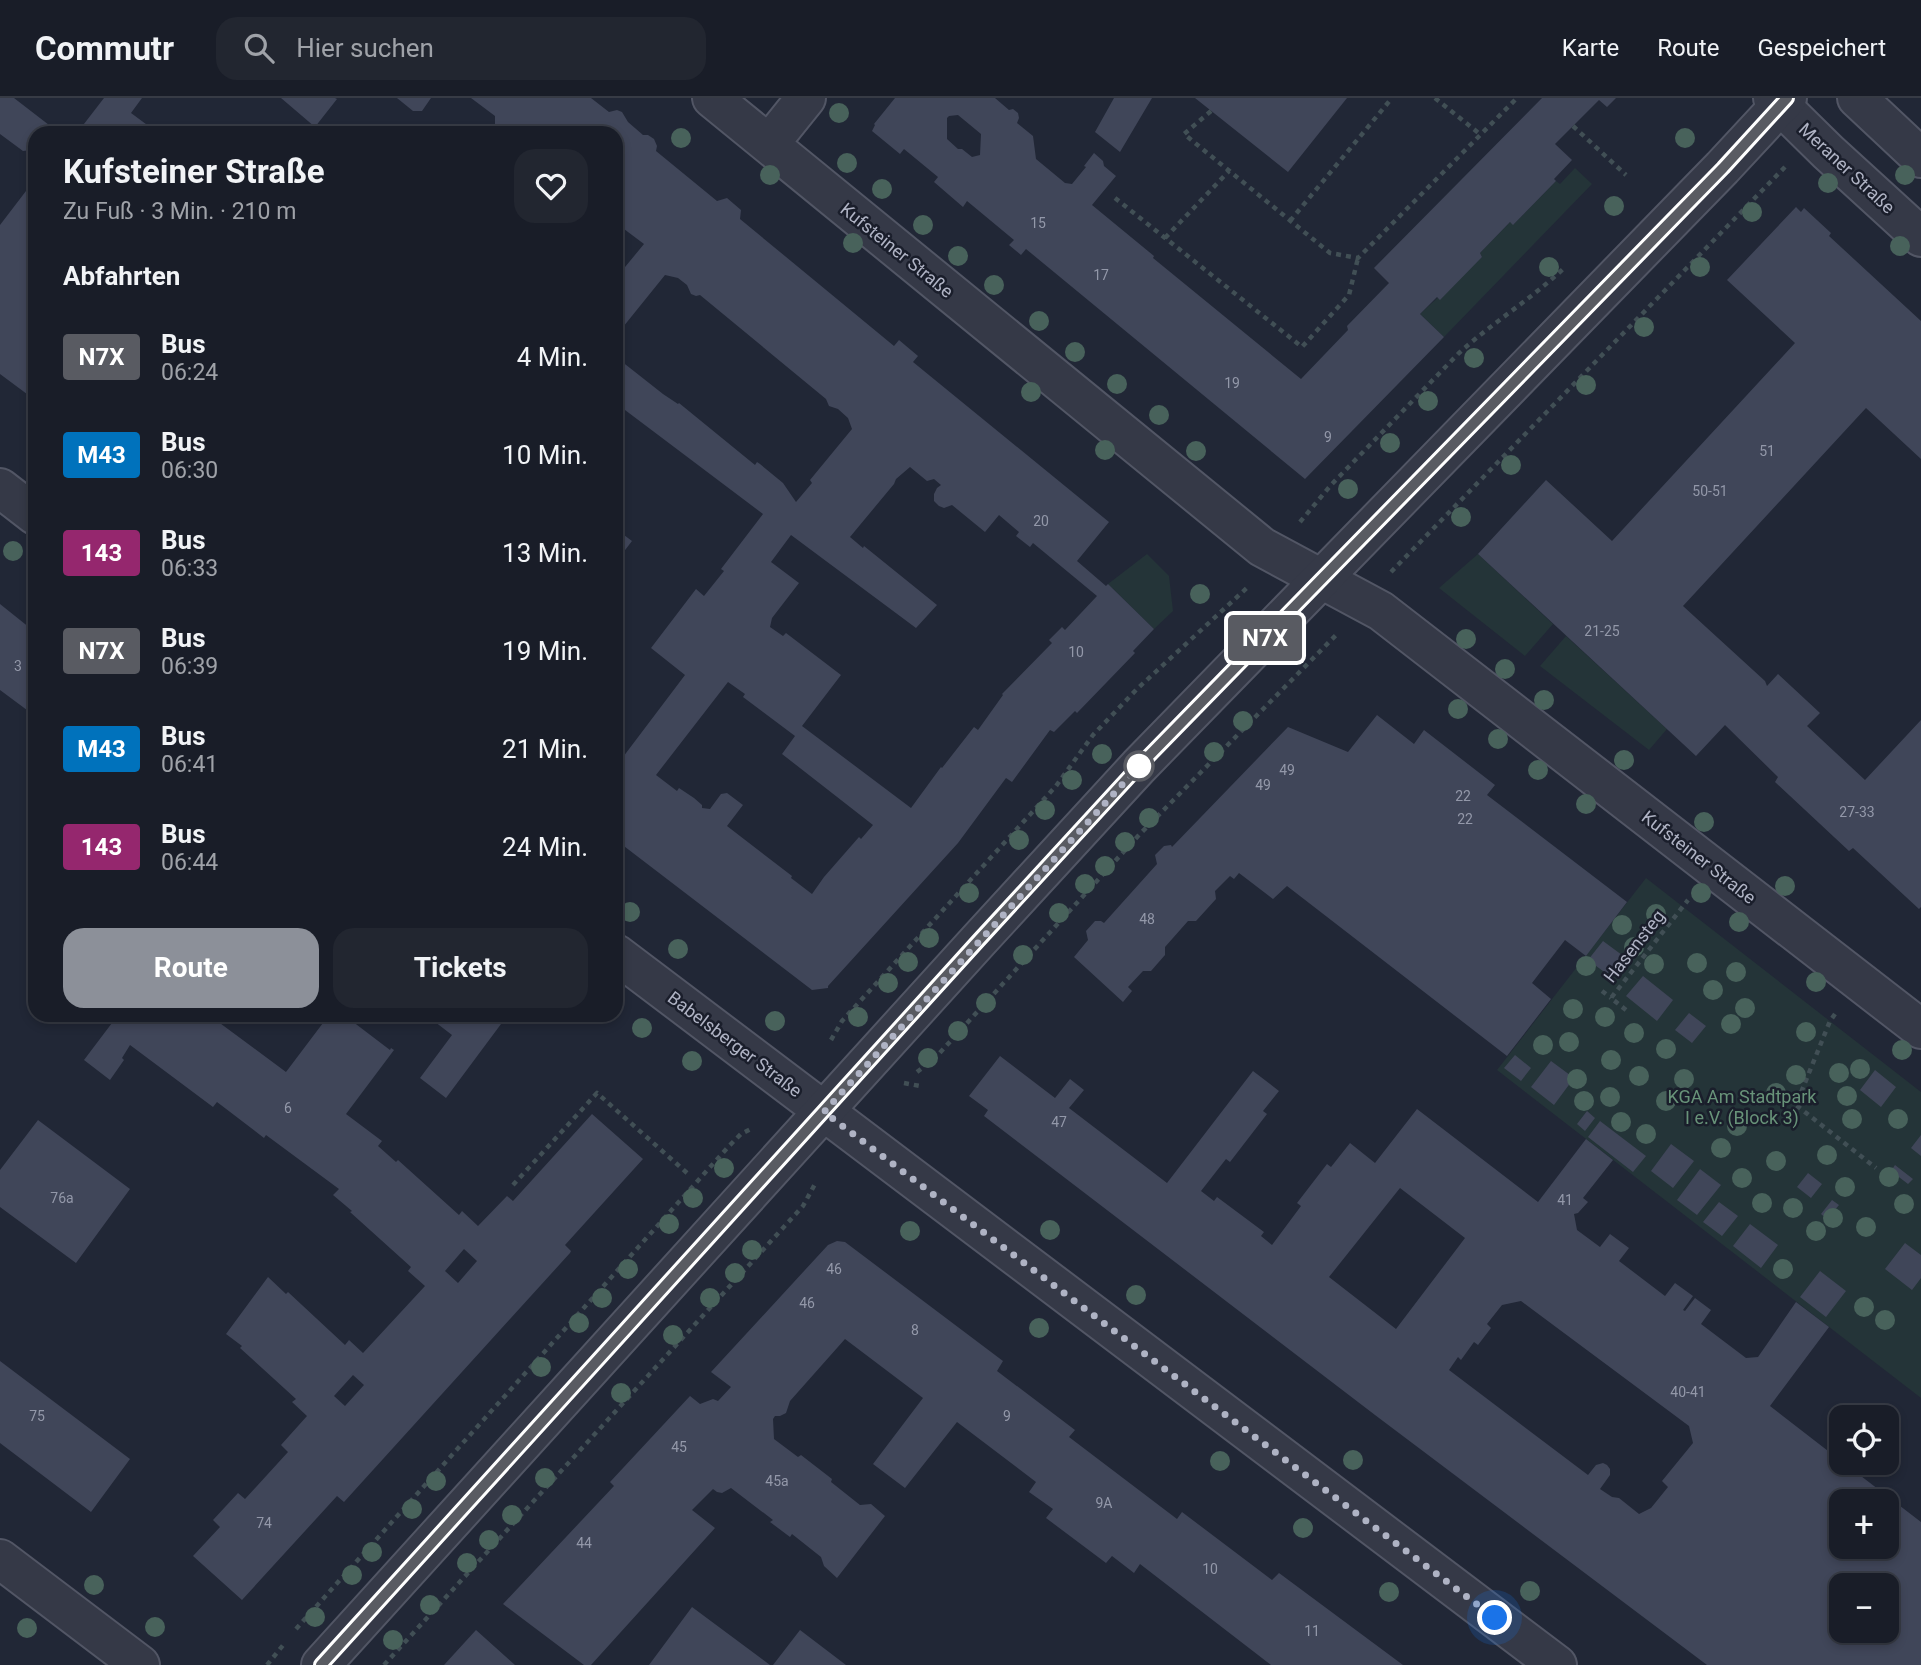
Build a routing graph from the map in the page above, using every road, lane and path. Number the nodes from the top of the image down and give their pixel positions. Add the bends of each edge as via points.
1 (712, 98) edge
2 (806, 98) edge
3 (1392, 98) edge
4 (1435, 98) edge
5 (1517, 98) edge
6 (1857, 98) edge
7 (1780, 101) edge
8 (1211, 111) dead end
9 (1573, 126) dead end
10 (1480, 135) junction
11 (769, 144) junction
12 (1921, 158) edge
13 (1229, 171) junction
14 (1626, 175) dead end
15 (1768, 185) dead end
16 (1115, 198) dead end
17 (1290, 221) junction
18 (1921, 237) edge
19 (1165, 238) junction
20 (1359, 258) junction
21 (1565, 267) dead end
22 (0, 488) edge
23 (28, 509) edge
24 (1298, 526) dead end
25 (1396, 565) dead end
26 (1321, 579) junction
27 (1250, 586) dead end
28 (1346, 624) dead end
29 (1690, 897) dead end
30 (623, 959) edge
31 (1602, 991) dead end
32 (1611, 998) junction
33 (1626, 1010) dead end
34 (1835, 1014) dead end
35 (1921, 1029) edge
36 (828, 1045) dead end
37 (895, 1091) dead end
38 (824, 1112) junction
39 (760, 1125) dead end
40 (1876, 1168) dead end
41 (687, 1173) dead end
42 (817, 1178) dead end
43 (513, 1185) dead end
44 (0, 1559) edge
45 (292, 1633) dead end
46 (285, 1643) dead end
47 (140, 1665) edge
48 (267, 1665) edge
49 (321, 1665) edge
50 (384, 1665) edge
51 (1557, 1665) edge

1 - 11 street, Kufsteiner Straße
2 - 11 street
3 - 17 path
4 - 10 path
5 - 10 path
6 - 12 street
7 - 18 street, Meraner Straße
7 - 26 street via 1723,168
8 - 13 path via 1184,134
9 - 14 path
10 - 20 path
11 - 26 street, Kufsteiner Straße via 1262,547
13 - 17 path
13 - 19 path
15 - 25 path
16 - 19 path
17 - 20 path via 1330,253
19 - 20 path via 1302,347 1349,295
21 - 24 path via 1460,353 1331,485
22 - 23 street
26 - 35 street, Kufsteiner Straße via 1381,611
26 - 38 street via 1139,766
27 - 36 path via 1137,689 1094,735 1056,786 842,1021
28 - 37 path via 1138,836 936,1057
29 - 32 path, Hasensteg
30 - 38 street, Babelsberger Straße
31 - 32 path
32 - 33 path, Hasensteg
34 - 40 path via 1796,1105
38 - 49 street
38 - 51 street, Babelsberger Straße
39 - 45 path via 729,1146
41 - 43 path via 597,1093
42 - 50 path via 803,1206
44 - 47 street
46 - 48 path

